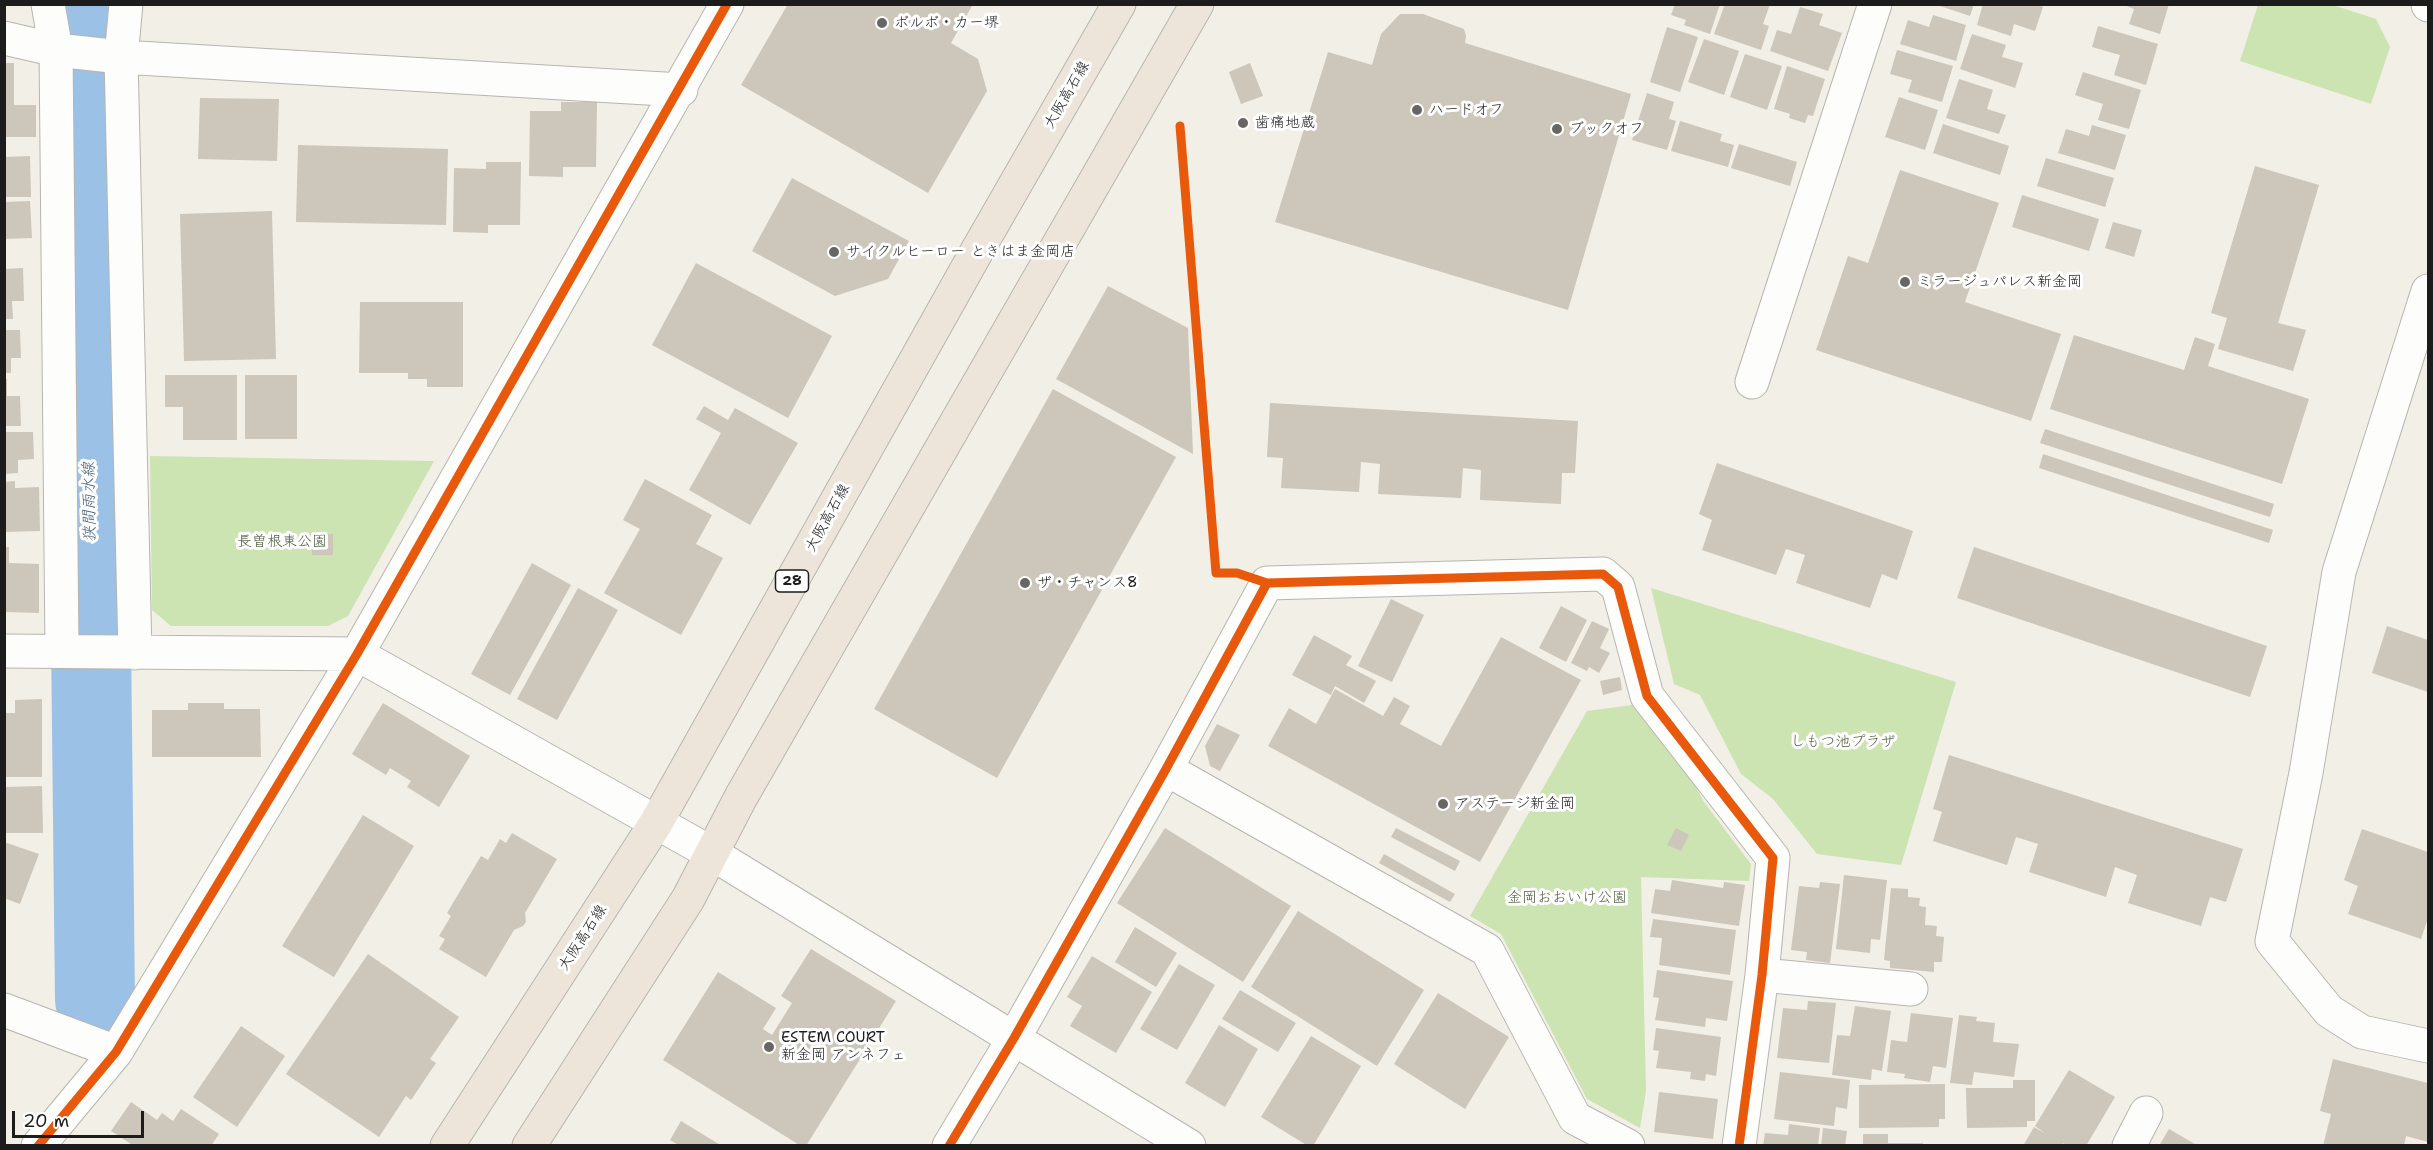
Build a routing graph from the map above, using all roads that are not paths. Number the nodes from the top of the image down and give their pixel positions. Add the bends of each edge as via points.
1 (48, 4) edge
2 (126, 4) edge
3 (728, 4) edge
4 (1119, 4) edge
5 (1197, 4) edge
6 (1875, 4) edge
7 (4, 38) edge
8 (63, 50) junction
9 (112, 56) junction
10 (681, 90) junction
11 (2428, 291) edge
12 (1752, 382) dead end
13 (4, 651) edge
14 (64, 651) junction
15 (133, 653) junction
16 (357, 654) junction
17 (1166, 769) junction
18 (657, 823) junction
19 (711, 853) junction
20 (1762, 975) junction
21 (1911, 989) dead end
22 (4, 1010) edge
23 (1014, 1038) junction
24 (2428, 1046) edge
25 (116, 1052) junction
26 (2146, 1113) dead end
27 (38, 1146) edge
28 (447, 1146) edge
29 (529, 1146) edge
30 (949, 1146) edge
31 (1189, 1146) edge
32 (1628, 1146) edge
33 (1739, 1146) edge
34 (2129, 1146) edge

1 - 8 street
2 - 9 street
3 - 10 street
4 - 18 main road, 大阪高石線 / 28
5 - 19 main road
6 - 12 street
7 - 8 street
8 - 9 street
8 - 14 street
9 - 10 street
9 - 15 street
10 - 16 street
11 - 24 street via 2340,572 2272,941 2329,1011 2362,1032
13 - 14 street
14 - 15 street
15 - 16 street
16 - 18 street
16 - 25 street
17 - 20 street via 1267,582 1603,574 1618,587 1647,696 1773,858
17 - 23 street
17 - 32 street via 1487,950 1575,1118
18 - 19 street
18 - 28 main road, 大阪高石線 / 28
19 - 23 street
19 - 29 main road via 688,900
20 - 21 street
20 - 33 street
22 - 25 street
23 - 30 street
23 - 31 street
25 - 27 street
26 - 34 street

